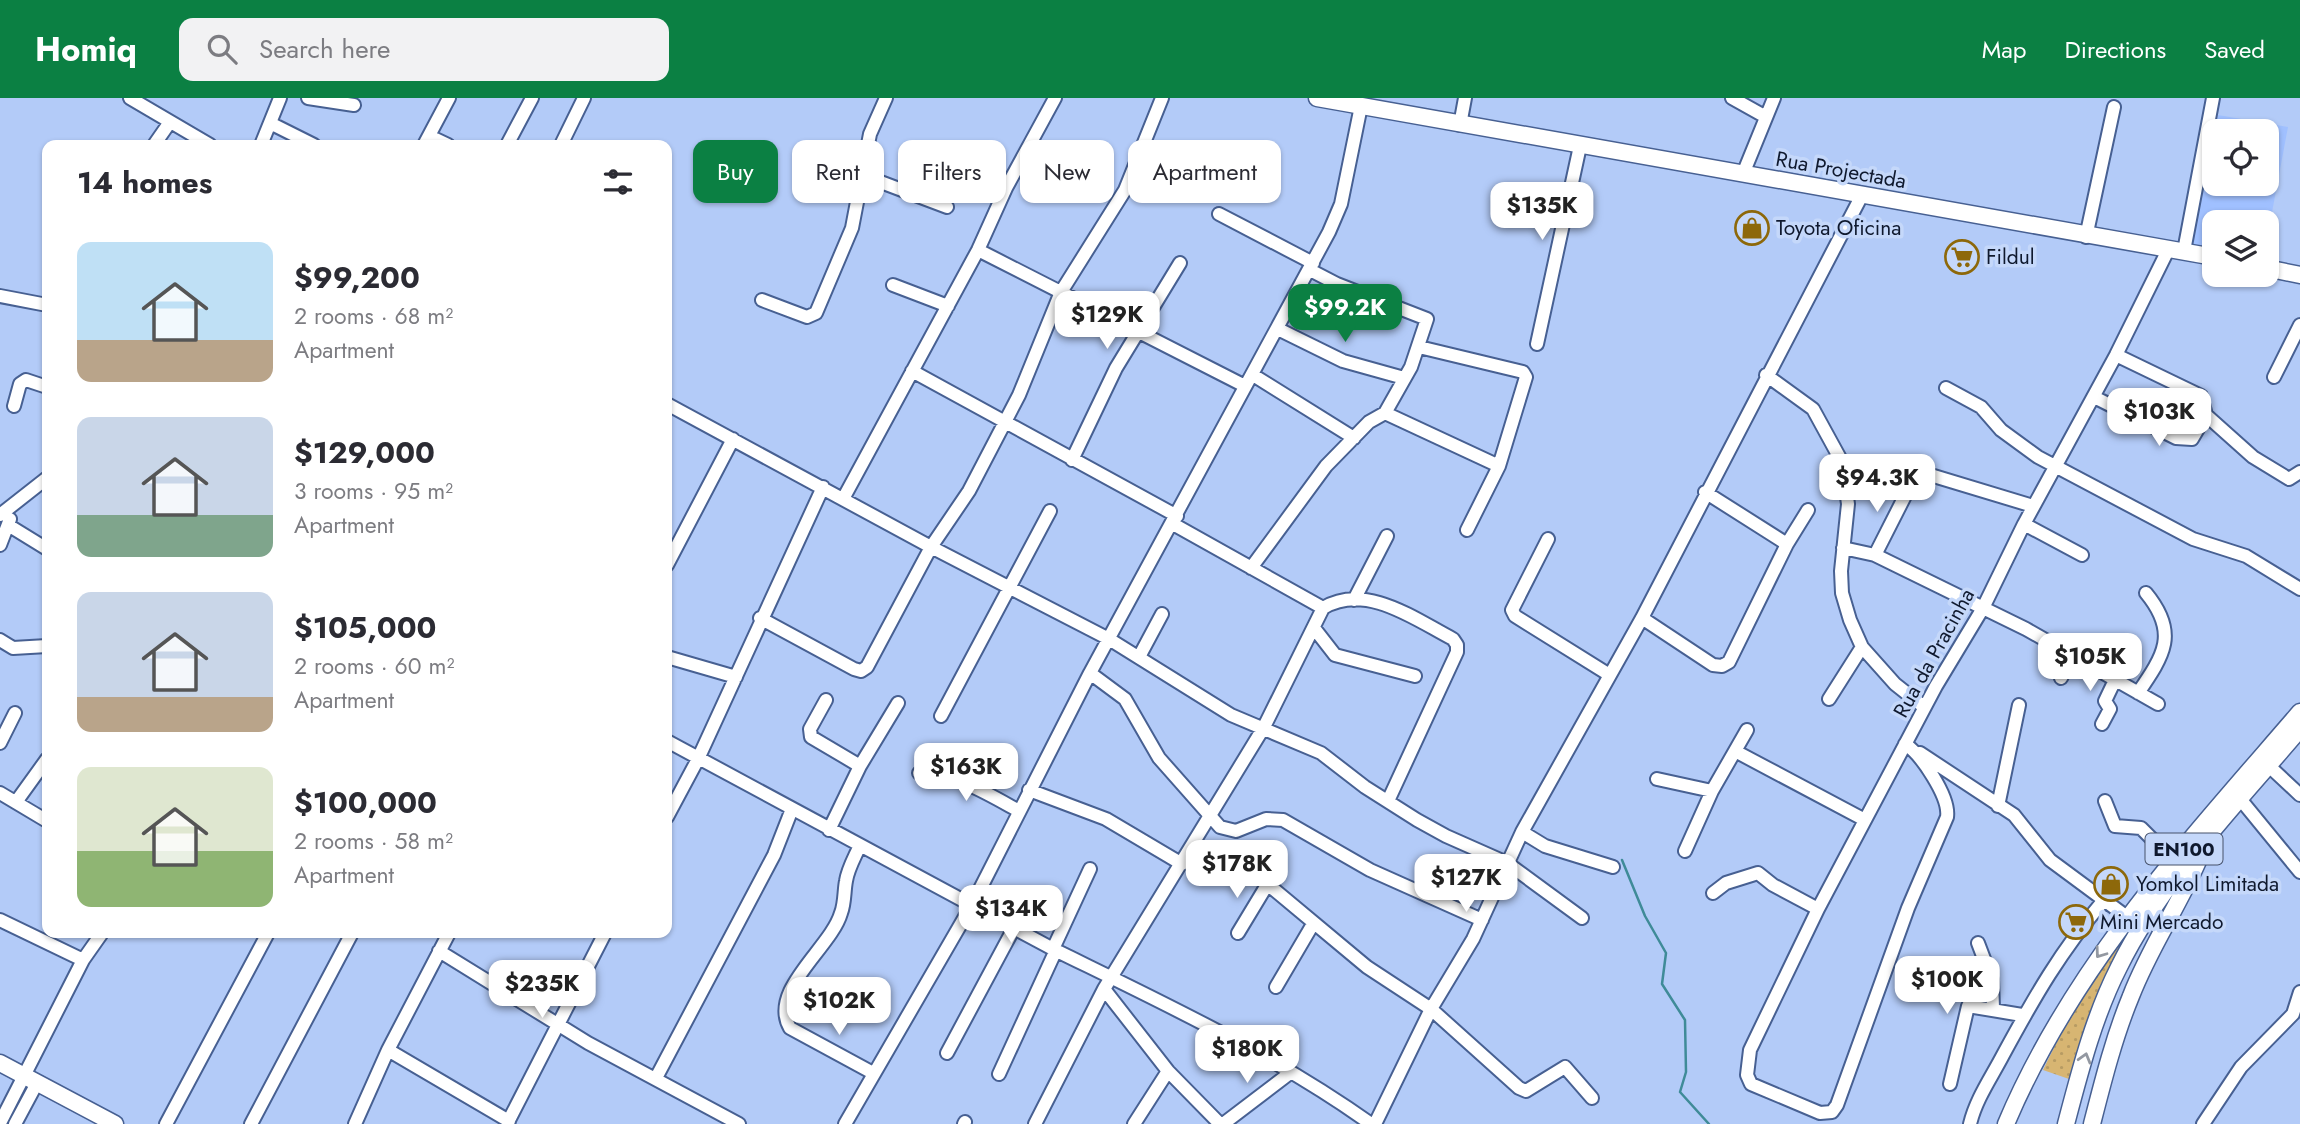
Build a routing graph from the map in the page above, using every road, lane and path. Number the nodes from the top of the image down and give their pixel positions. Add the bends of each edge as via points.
1 (130, 98) edge
2 (280, 98) edge
3 (308, 98) edge
4 (449, 98) edge
5 (532, 98) edge
6 (584, 98) edge
7 (886, 98) edge
8 (1055, 98) edge
9 (1162, 98) edge
10 (1317, 98) edge
11 (1465, 98) edge
12 (1732, 98) edge
13 (1774, 98) edge
14 (2213, 98) edge
15 (354, 105) dead end
16 (1361, 106) junction
17 (2114, 107) dead end
18 (1766, 117) junction
19 (170, 122) junction
20 (270, 123) junction
21 (1460, 125) junction
22 (157, 140) edge
23 (201, 140) edge
24 (263, 140) edge
25 (304, 140) edge
26 (426, 140) edge
27 (510, 140) edge
28 (563, 140) edge
29 (870, 140) edge
30 (1580, 146) junction
31 (1743, 174) junction
32 (884, 183) edge
33 (1862, 195) junction
34 (857, 203) edge
35 (947, 207) dead end
36 (1219, 214) dead end
37 (2086, 237) junction
38 (978, 250) junction
39 (2176, 250) junction
40 (2202, 255) edge
41 (1180, 263) dead end
42 (1312, 266) junction
43 (2279, 271) edge
44 (2300, 275) edge
45 (893, 285) dead end
46 (1061, 292) junction
47 (0, 296) edge
48 (762, 300) dead end
49 (42, 303) edge
50 (948, 306) junction
51 (2300, 325) edge
52 (1278, 329) junction
53 (1137, 331) junction
54 (1536, 344) dead end
55 (1419, 347) junction
56 (2116, 355) junction
57 (912, 371) junction
58 (1766, 375) junction
59 (2274, 377) dead end
60 (1404, 378) junction
61 (1249, 380) junction
62 (42, 385) edge
63 (1946, 387) dead end
64 (2094, 397) junction
65 (14, 406) dead end
66 (672, 407) edge
67 (1385, 413) junction
68 (2206, 415) junction
69 (1006, 421) junction
70 (1354, 438) junction
71 (733, 439) junction
72 (1072, 460) junction
73 (1894, 464) dead end
74 (1500, 467) junction
75 (2057, 468) junction
76 (2300, 472) edge
77 (42, 482) edge
78 (823, 487) junction
79 (1909, 488) dead end
80 (1705, 492) junction
81 (843, 499) junction
82 (2034, 506) junction
83 (1808, 510) dead end
84 (1050, 511) dead end
85 (4, 520) edge
86 (1175, 520) junction
87 (2024, 524) junction
88 (1467, 530) dead end
89 (1387, 536) dead end
90 (1548, 539) dead end
91 (1787, 544) junction
92 (0, 545) edge
93 (42, 546) edge
94 (931, 547) junction
95 (1843, 548) junction
96 (672, 555) edge
97 (1875, 555) junction
98 (2082, 555) dead end
99 (1251, 568) junction
100 (1008, 588) junction
101 (2300, 589) edge
102 (2146, 593) dead end
103 (1354, 600) junction
104 (1324, 608) junction
105 (1983, 608) junction
106 (1162, 614) dead end
107 (760, 618) junction
108 (1642, 618) junction
109 (1314, 628) junction
110 (1110, 639) junction
111 (0, 640) edge
112 (42, 646) edge
113 (1861, 647) junction
114 (2072, 656) junction
115 (1139, 657) junction
116 (672, 658) edge
117 (1090, 673) junction
118 (1608, 674) junction
119 (1415, 676) dead end
120 (736, 677) junction
121 (2060, 678) dead end
122 (2115, 680) junction
123 (2138, 693) junction
124 (1829, 699) dead end
125 (826, 700) dead end
126 (898, 703) dead end
127 (2158, 704) dead end
128 (2019, 705) dead end
129 (1924, 708) junction
130 (2300, 712) edge
131 (15, 713) dead end
132 (941, 716) dead end
133 (2102, 724) dead end
134 (1264, 727) junction
135 (2300, 729) edge
136 (1747, 730) dead end
137 (0, 743) edge
138 (672, 744) edge
139 (1905, 744) junction
140 (1735, 751) junction
141 (1918, 751) junction
142 (698, 759) junction
143 (42, 766) edge
144 (860, 766) junction
145 (2269, 766) junction
146 (919, 773) dead end
147 (1657, 779) dead end
148 (1029, 790) junction
149 (1712, 791) junction
150 (0, 793) edge
151 (2300, 796) edge
152 (2241, 800) junction
153 (1388, 801) junction
154 (2105, 801) dead end
155 (16, 802) junction
156 (1998, 806) junction
157 (672, 808) edge
158 (792, 809) junction
159 (1019, 811) junction
160 (1210, 816) junction
161 (42, 818) edge
162 (1866, 820) junction
163 (829, 830) junction
164 (1522, 832) junction
165 (2207, 840) junction
166 (860, 845) junction
167 (1685, 851) dead end
168 (2174, 861) junction
169 (1507, 863) junction
170 (1182, 864) junction
171 (1613, 867) dead end
172 (1090, 869) dead end
173 (1253, 872) dead end
174 (2300, 872) edge
175 (1267, 885) junction
176 (1713, 893) dead end
177 (2104, 900) junction
178 (973, 903) junction
179 (1818, 909) junction
180 (2127, 917) junction
181 (1582, 918) dead end
182 (0, 920) edge
183 (1482, 920) junction
184 (1312, 925) junction
185 (1014, 928) junction
186 (1238, 933) dead end
187 (98, 938) edge
188 (265, 938) edge
189 (349, 938) edge
190 (446, 938) edge
191 (602, 938) edge
192 (1978, 943) dead end
193 (1055, 950) junction
194 (439, 951) junction
195 (83, 960) junction
196 (1113, 976) junction
197 (1276, 987) dead end
198 (1104, 989) junction
199 (2300, 992) edge
200 (1993, 1008) junction
201 (1431, 1009) junction
202 (2022, 1015) junction
203 (558, 1025) junction
204 (388, 1051) junction
205 (947, 1053) dead end
206 (0, 1063) edge
207 (1168, 1071) junction
208 (873, 1073) junction
209 (1290, 1073) junction
210 (999, 1074) dead end
211 (656, 1078) junction
212 (31, 1079) junction
213 (1950, 1084) dead end
214 (1592, 1098) dead end
215 (0, 1123) edge
216 (508, 1123) edge
217 (15, 1124) edge
218 (115, 1124) edge
219 (166, 1124) edge
220 (251, 1124) edge
221 (355, 1124) edge
222 (739, 1124) edge
223 (845, 1124) edge
224 (1035, 1124) edge
225 (1134, 1124) edge
226 (1222, 1124) edge
227 (1373, 1124) edge
228 (1970, 1124) edge
229 (2006, 1124) edge
230 (2066, 1124) edge
231 (2092, 1124) edge
232 (2203, 1124) edge

1 - 19 street
2 - 20 street
3 - 15 street
4 - 26 street
5 - 27 street
6 - 28 street
7 - 29 street
8 - 38 street
9 - 46 street via 1125,190
10 - 16 main road, Rua Projectada
11 - 21 street
12 - 18 street
13 - 18 street
14 - 39 street, Rua da Pracinha
16 - 21 main road, Rua Projectada
16 - 42 street via 1342,204
17 - 37 street
18 - 31 street
19 - 22 street
19 - 23 street
20 - 24 street
20 - 25 street
21 - 30 main road, Rua Projectada
30 - 31 main road, Rua Projectada
30 - 54 street
31 - 33 main road, Rua Projectada
32 - 35 street
33 - 37 main road, Rua Projectada
33 - 58 street
34 - 48 street via 852,229 816,313 807,317
36 - 42 street
37 - 39 main road, Rua Projectada
38 - 46 street
38 - 50 street
39 - 40 main road, Rua Projectada
39 - 56 street, Rua da Pracinha
41 - 53 street
42 - 52 street
42 - 55 street via 1337,284 1427,319
43 - 44 main road
45 - 50 street
46 - 53 street
46 - 69 street
47 - 49 street
50 - 57 street
51 - 59 street
52 - 60 street via 1343,361
52 - 61 street
53 - 61 street
53 - 72 street
55 - 60 street
55 - 74 street via 1523,372 1525,381
56 - 64 street, Rua da Pracinha
56 - 68 street via 2197,393
57 - 69 street
57 - 81 street
58 - 80 street
58 - 95 street via 1813,410 1842,462 1848,505
60 - 67 street
61 - 70 street
61 - 86 street
62 - 65 street via 26,380 20,384
63 - 75 street via 1980,407 2020,446
64 - 68 street via 2185,440 2196,436
64 - 75 street, Rua da Pracinha
66 - 71 street
67 - 70 street
67 - 74 street
68 - 76 street via 2253,457 2289,479
69 - 72 street
69 - 94 street via 969,491
70 - 99 street via 1305,490
71 - 78 street
71 - 96 street
72 - 86 street
73 - 82 street
74 - 88 street
75 - 82 street, Rua da Pracinha
75 - 101 street via 2193,539 2246,556
77 - 85 street via 13,505
78 - 81 street
78 - 107 street
79 - 97 street
80 - 91 street
80 - 108 street
81 - 94 street
82 - 87 street, Rua da Pracinha
83 - 91 street
84 - 100 street
85 - 92 street
85 - 93 street
86 - 99 street
86 - 110 street
87 - 98 street
87 - 105 street, Rua da Pracinha
89 - 103 street
90 - 118 street via 1512,610
91 - 108 street via 1729,662 1722,666 1713,665
94 - 100 street
94 - 107 street via 873,659 861,671
95 - 97 street
95 - 113 street via 1842,593
97 - 105 street
99 - 104 street
100 - 110 street
100 - 132 street
102 - 123 street via 2163,620 2165,648
103 - 104 street
103 - 153 street via 1394,608 1457,645
104 - 109 street
105 - 114 street
105 - 129 street, Rua da Pracinha
106 - 115 street
107 - 120 street
108 - 118 street
109 - 119 street via 1335,655
109 - 134 street
110 - 115 street
110 - 117 street
111 - 112 street via 13,648
113 - 124 street
113 - 129 street
114 - 121 street
114 - 122 street
115 - 134 street via 1218,708
116 - 120 street
117 - 148 street
117 - 160 street via 1125,699 1159,758
118 - 164 street
120 - 142 street
122 - 123 street
122 - 133 street via 2107,694 2110,709
123 - 127 street
125 - 144 street via 810,729 811,737
126 - 144 street
128 - 156 street
129 - 139 street, Rua da Pracinha
130 - 168 main road, EN100
131 - 137 street
134 - 153 street via 1321,753
134 - 160 street
135 - 145 main road, EN100
136 - 140 street
138 - 142 street
139 - 141 street
139 - 162 street, Rua da Pracinha
140 - 149 street
140 - 162 street
141 - 156 street
141 - 179 street, Rua da Pracinha via 1946,803 1947,817 1908,908 1838,1105 1832,1112 1820,1113 1748,1081 1749,1050
142 - 157 street
142 - 158 street
143 - 155 street
144 - 163 street
145 - 151 street
145 - 152 main road, EN100
146 - 159 street via 956,781
147 - 149 street
148 - 159 street
148 - 170 street via 1114,823
149 - 167 street
150 - 155 street
152 - 165 main road, EN100
152 - 174 street
153 - 169 street via 1446,836
154 - 168 street via 2115,826 2137,826
155 - 161 street
156 - 177 street via 2023,824 2050,860
158 - 163 street
158 - 211 street via 774,855
159 - 178 street
160 - 170 street
160 - 183 street via 1228,831 1266,819 1283,820 1370,870
162 - 179 street, Rua da Pracinha
163 - 166 street
164 - 169 street
164 - 171 street via 1545,846
230 -> 165 main road, EN100 via 2087,1049 2119,965
165 - 231 main road, EN100 via 2131,995
166 - 178 street
166 - 208 street via 848,870 841,915 794,985 785,1017 790,1028
168 - 180 main road, EN100
169 - 181 street
169 - 183 street
170 - 196 street
172 - 193 street
173 - 175 street
175 - 184 street
175 - 186 street
176 - 179 street via 1726,883 1758,873
177 - 180 street
177 - 202 street via 2067,943
178 - 185 street
178 - 208 street
180 -> 229 main road, EN100 via 2067,1004
182 - 195 street
183 - 201 street
184 - 197 street
184 - 201 street
185 - 193 street
185 - 205 street
187 - 195 street
188 - 219 street
189 - 220 street
190 - 194 street
191 - 203 street
192 - 200 street via 1992,980
193 - 196 street
193 - 210 street
194 - 203 street
194 - 204 street
195 - 212 street
196 - 198 street
196 - 209 street
198 - 207 street
198 - 224 street
199 - 232 street via 2293,1014 2241,1067
200 - 202 street
200 - 213 street via 1971,1004 1965,1010
201 - 214 street via 1519,1088 1526,1091 1564,1067
201 - 227 street
202 - 228 street
203 - 211 street
203 - 216 street
204 - 216 street
204 - 221 street
206 - 212 main road
207 - 225 street
207 - 226 street
208 - 223 street
209 - 226 street
209 - 227 street
211 - 222 street
212 - 215 street
212 - 217 street
212 - 218 main road

